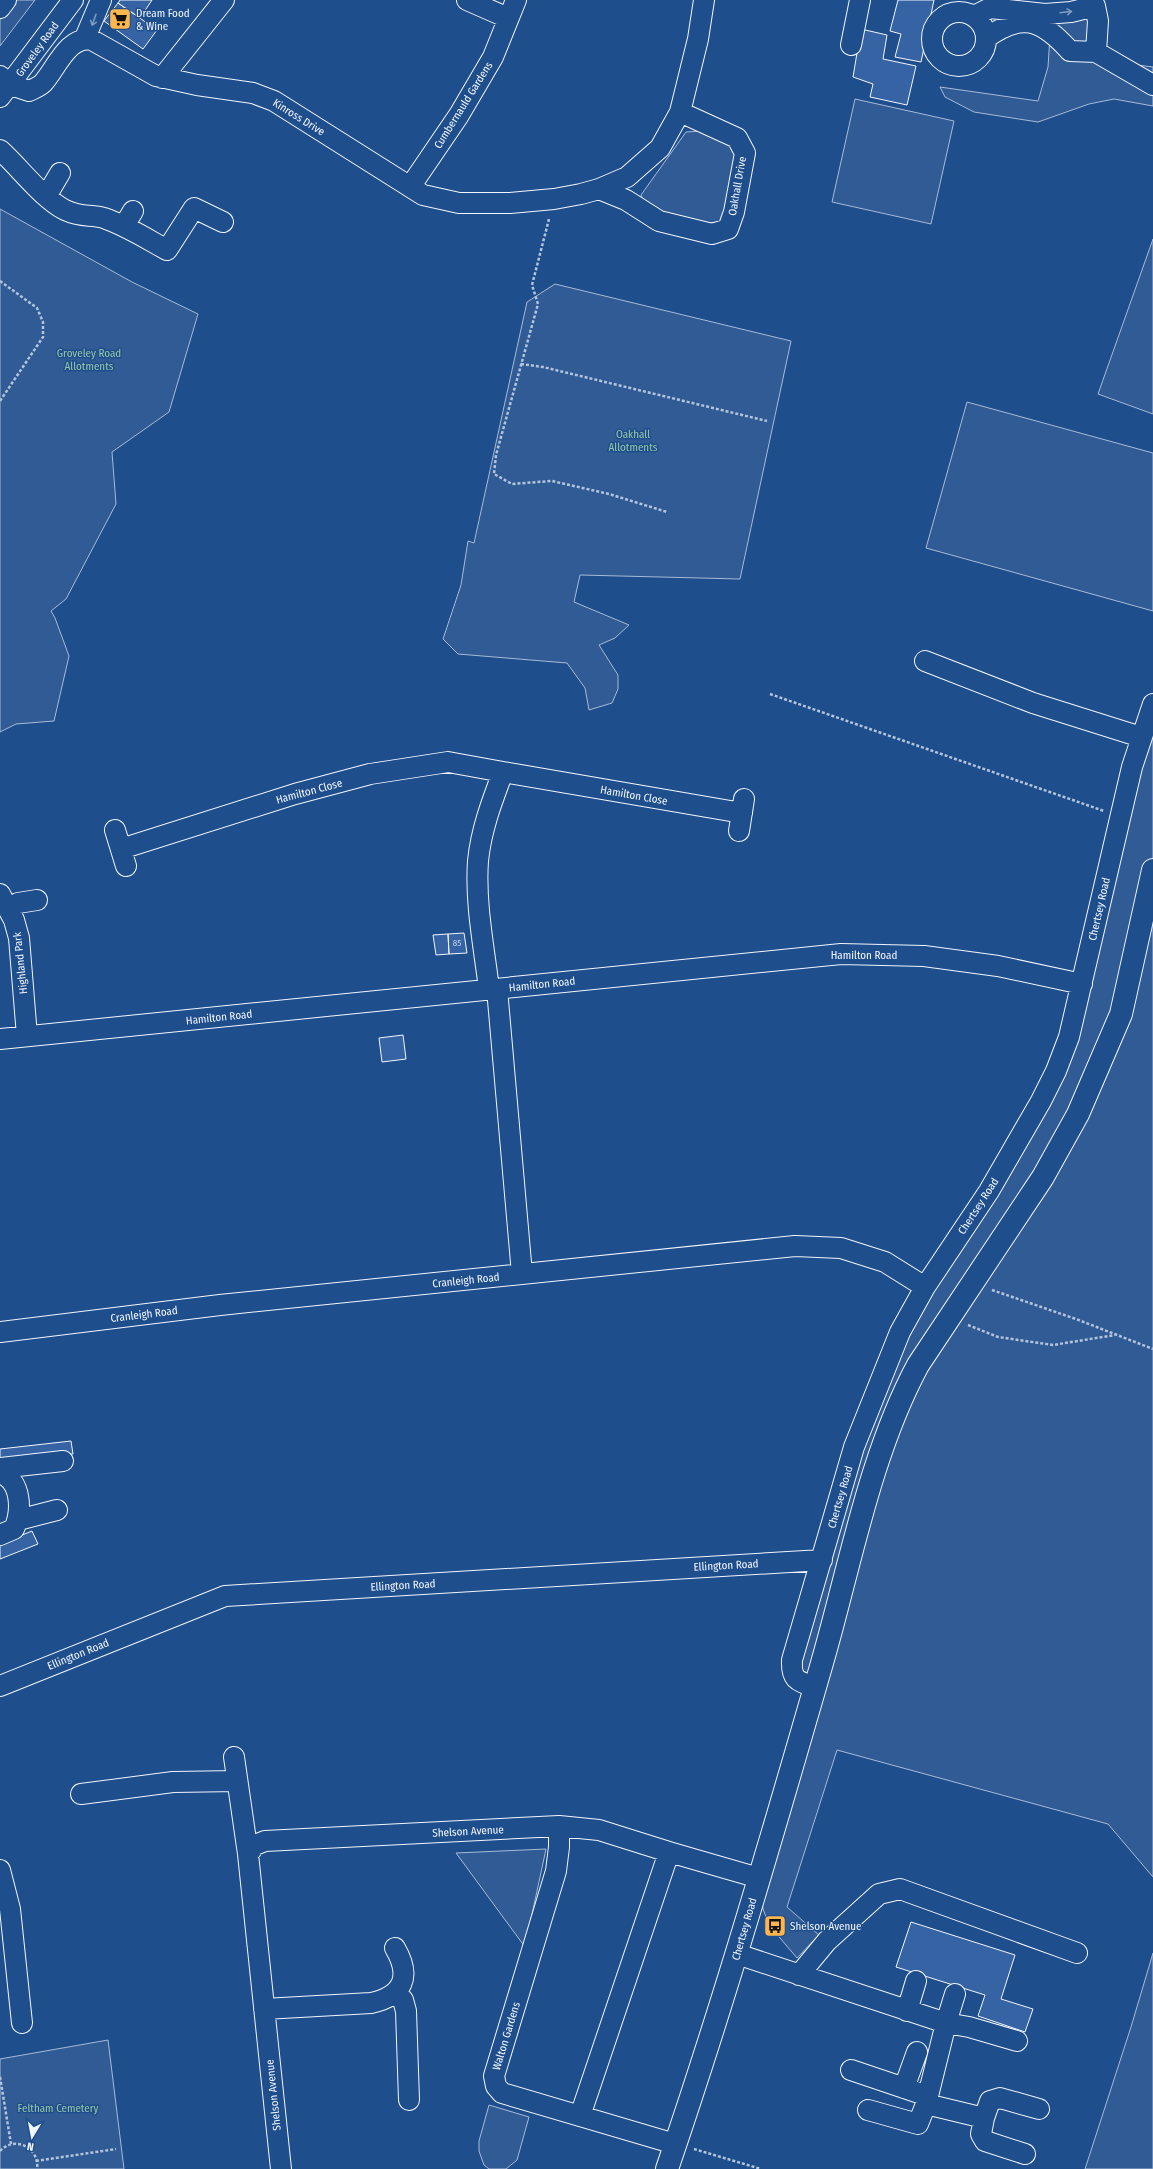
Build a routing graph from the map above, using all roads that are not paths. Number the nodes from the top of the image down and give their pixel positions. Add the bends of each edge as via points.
1 (6, 0) edge
2 (73, 0) edge
3 (101, 0) edge
4 (224, 0) edge
5 (467, 0) edge
6 (516, 0) edge
7 (704, 0) edge
8 (860, 0) edge
9 (1096, 3) edge
10 (0, 8) edge
11 (974, 16) junction
12 (508, 18) junction
13 (85, 38) junction
14 (986, 38) junction
15 (851, 45) dead end
16 (1096, 52) junction
17 (162, 78) junction
18 (1153, 85) edge
19 (4, 86) edge
20 (680, 112) junction
21 (0, 150) edge
22 (60, 173) dead end
23 (410, 187) junction
24 (590, 191) junction
25 (47, 195) junction
26 (223, 222) dead end
27 (925, 661) dead end
28 (1153, 704) edge
29 (1141, 737) junction
30 (503, 772) junction
31 (742, 814) dead end
32 (115, 830) dead end
33 (1153, 870) edge
34 (37, 900) dead end
35 (4, 901) edge
36 (1082, 984) junction
37 (493, 989) junction
38 (27, 1036) junction
39 (0, 1039) edge
40 (522, 1274) junction
41 (925, 1286) junction
42 (0, 1332) edge
43 (63, 1461) dead end
44 (0, 1468) edge
45 (0, 1472) edge
46 (57, 1510) dead end
47 (18, 1520) junction
48 (0, 1535) edge
49 (822, 1560) junction
50 (0, 1686) edge
51 (815, 1687) junction
52 (234, 1757) dead end
53 (237, 1781) junction
54 (81, 1794) dead end
55 (559, 1826) junction
56 (669, 1852) junction
57 (248, 1854) junction
58 (0, 1870) edge
59 (759, 1878) junction
60 (394, 1948) dead end
61 (1077, 1953) dead end
62 (737, 1954) junction
63 (800, 1975) junction
64 (8, 1977) edge
65 (916, 1981) dead end
66 (396, 1992) junction
67 (955, 1994) dead end
68 (264, 2009) junction
69 (907, 2011) junction
70 (22, 2022) dead end
71 (946, 2023) junction
72 (1017, 2041) dead end
73 (917, 2052) dead end
74 (851, 2070) dead end
75 (904, 2088) junction
76 (409, 2100) dead end
77 (927, 2100) junction
78 (1039, 2109) dead end
79 (868, 2110) dead end
80 (580, 2116) junction
81 (984, 2118) junction
82 (675, 2144) junction
83 (1025, 2154) dead end
84 (281, 2169) edge
85 (667, 2169) edge

1 - 10 street
2 - 19 street, Groveley Road
3 -> 13 street
4 - 17 street
5 - 12 street
6 - 12 street, Cumbernauld Gardens
7 - 20 street via 698,39
8 - 15 street
11 -> 9 street via 990,8 1045,14 1071,12
9 - 16 street
11 - 14 street via 981,23
11 - 14 street via 956,12 947,14 939,20 931,36 935,54 948,65 966,66 980,57
12 - 23 street, Cumbernauld Gardens via 493,57 459,115
13 - 17 street, Kinross Drive
13 - 19 street via 71,46 42,85 29,91
14 - 16 street via 1002,26 1026,22 1042,25 1070,50
16 - 18 street
17 - 23 street, Kinross Drive via 253,93 274,101
20 - 24 street via 660,148 627,177
20 - 24 street, Oakhall Drive via 737,138 745,153 734,212 728,229 712,234 660,221 626,200
21 - 25 street
22 - 25 street
23 - 24 street, Kinross Drive via 423,195 459,203 510,203 554,199
25 - 26 street via 60,217 128,218 167,250 194,208
27 - 29 street via 1032,703
28 - 29 street, Chertsey Road
29 - 36 street, Chertsey Road
30 - 31 street, Hamilton Close
30 - 32 street, Hamilton Close via 448,762 370,774 295,794 124,857
30 - 37 street via 485,824 478,860 477,891
33 - 51 main road, Chertsey Road via 1121,1014 1075,1121 1043,1177 918,1365 903,1394 868,1497
34 - 35 street via 18,903
35 - 38 street, Highland Park via 14,920 19,938
36 - 37 street, Hamilton Road via 998,966 924,956 841,954
36 - 41 street, Chertsey Road via 1069,1037 1041,1101 990,1191
37 - 38 street, Hamilton Road
37 - 40 street
38 - 39 street, Hamilton Road
40 - 41 street, Cranleigh Road via 795,1246 841,1248 885,1262
40 - 42 street, Cranleigh Road via 220,1305
41 - 49 street, Chertsey Road via 900,1332 854,1447
43 - 44 street
45 - 47 street via 7,1475 17,1492
46 - 47 street
47 - 48 street via 14,1530
49 - 50 street, Ellington Road via 225,1596
49 - 51 street, Chertsey Road via 791,1673 797,1680
51 - 59 main road, Chertsey Road
52 - 53 street, Shelson Avenue
53 - 54 street via 173,1782
53 - 57 street, Shelson Avenue
55 - 56 street, Shelson Avenue via 599,1830
55 - 57 street, Shelson Avenue via 266,1841 255,1845
55 - 80 street, Walton Gardens via 556,1871 494,2076 496,2086 502,2092
56 - 59 street, Shelson Avenue
56 - 80 street
57 - 68 street, Shelson Avenue
58 - 64 street via 10,1909
59 - 62 main road, Chertsey Road
60 - 66 street via 401,1959 404,1971 402,1983
61 - 63 street via 900,1889 879,1894 827,1942
62 - 63 street
62 - 82 main road, Chertsey Road
63 - 69 street
64 - 70 street
65 - 69 street
66 - 68 street via 386,2000 370,2003
66 - 76 street via 403,2000 406,2011
67 - 71 street
68 - 84 street, Shelson Avenue
69 - 71 street
71 - 72 street
71 - 77 street
73 - 75 street
74 - 75 street
75 - 77 street
77 - 79 street via 918,2124
77 - 81 street
78 - 81 street via 1000,2098 990,2101
80 - 82 street, Walton Gardens
81 - 83 street via 980,2134 985,2141
82 - 85 main road, Chertsey Road

